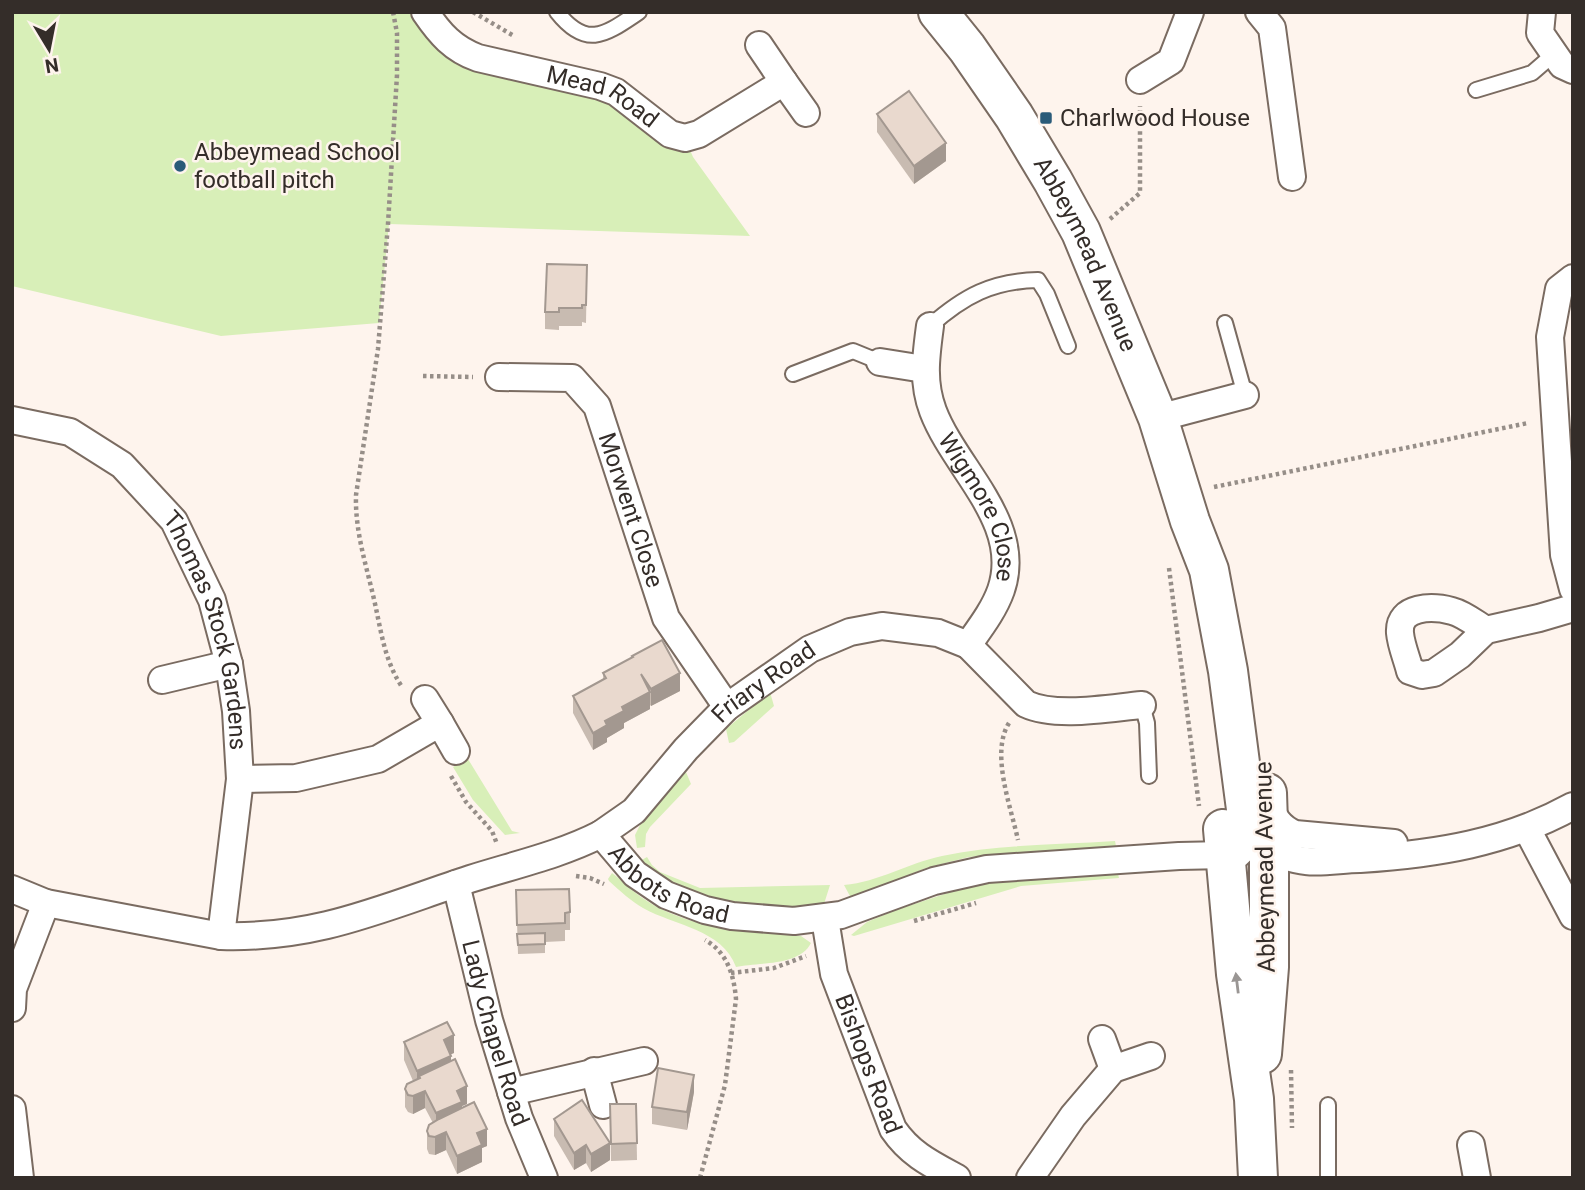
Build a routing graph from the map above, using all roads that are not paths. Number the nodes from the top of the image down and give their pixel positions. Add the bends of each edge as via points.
1 (425, 12) edge
2 (557, 12) edge
3 (639, 12) edge
4 (938, 12) edge
5 (1191, 12) edge
6 (1259, 12) edge
7 (1542, 12) edge
8 (759, 45) dead end
9 (1563, 62) edge
10 (1140, 80) road end
11 (784, 82) junction
12 (1476, 90) dead end
13 (806, 113) dead end
14 (1292, 177) dead end
15 (1573, 278) edge
16 (1224, 323) dead end
17 (930, 327) joint
18 (1068, 346) dead end
19 (880, 362) joint
20 (925, 369) junction
21 (793, 374) dead end
22 (499, 377) road end
23 (1245, 395) joint
24 (1158, 418) junction
25 (12, 420) edge
26 (1186, 507) junction
27 (1573, 589) edge
28 (1573, 608) edge
29 (1486, 630) dead end
30 (968, 645) junction
31 (229, 664) junction
32 (162, 680) dead end
33 (415, 695) road end
34 (1142, 705) joint
35 (727, 707) junction
36 (440, 723) junction
37 (453, 762) road end
38 (1149, 776) dead end
39 (240, 779) junction
40 (1268, 802) junction
41 (1573, 806) edge
42 (1527, 829) junction
43 (601, 834) junction
44 (1307, 849) junction
45 (1269, 852) junction
46 (1225, 855) junction
47 (456, 884) junction
48 (12, 889) edge
49 (1269, 895) junction
50 (46, 903) junction
51 (1573, 916) edge
52 (825, 919) junction
53 (221, 936) junction
54 (12, 1008) edge
55 (1102, 1039) dead end
56 (1151, 1056) dead end
57 (644, 1061) dead end
58 (1113, 1069) junction
59 (594, 1071) junction
60 (511, 1092) junction
61 (1254, 1099) junction
62 (603, 1105) dead end
63 (1328, 1105) dead end
64 (12, 1109) edge
65 (1471, 1145) dead end
66 (20, 1178) edge
67 (544, 1178) edge
68 (957, 1178) edge
69 (1030, 1178) edge
70 (1258, 1178) edge
71 (1328, 1178) edge
72 (1477, 1178) edge

1 - 11 street, Mead Road via 459,51 608,89 670,134 685,138 712,128
2 - 3 lane via 577,32 600,35
4 - 24 street, Abbeymead Avenue via 1014,116 1054,181 1081,232
5 - 10 street via 1171,61
6 - 14 street via 1272,28
7 - 9 street via 1540,33
8 - 11 street
9 - 12 lane
11 - 13 street
15 - 27 street via 1559,289 1550,337 1564,555
16 - 23 lane
17 - 18 lane via 970,294 1012,281 1038,280
17 - 20 street, Wigmore Close
19 - 20 street
19 - 21 lane via 853,351
20 - 30 street, Wigmore Close via 933,410 990,506 1004,545 1002,588
22 - 35 street, Morwent Close via 572,378 597,406 666,618
23 - 24 street
24 - 26 street, Abbeymead Avenue
25 - 31 street, Thomas Stock Gardens via 70,432 122,465 174,521 212,600
26 - 40 street, Abbeymead Avenue via 1221,570 1239,634 1258,720
26 - 46 street, Abbeymead Avenue via 1214,724
28 - 29 street
30 - 34 street via 1026,704 1041,710
30 - 35 street, Friary Road via 938,633 882,626 850,632 810,649
31 - 32 street
31 - 39 street, Thomas Stock Gardens
33 - 36 street
34 - 38 lane
35 - 43 street, Friary Road via 634,811
36 - 37 street
36 - 39 street via 378,759 296,778
39 - 53 street, Thomas Stock Gardens
40 - 44 street via 1278,823
40 - 45 street, Abbeymead Avenue
41 - 42 street
42 - 44 street via 1497,839 1400,855
42 - 51 street
43 - 47 street, Abbots Road
43 - 52 street, Abbots Road via 635,874 680,901 741,917
44 - 45 street
44 - 49 street via 1281,871
45 - 46 street
45 - 49 street, Abbeymead Avenue
46 - 52 street, Abbots Road via 987,869 934,881
61 -> 46 street, Abbeymead Avenue
47 - 53 street, Abbots Road via 369,915 306,931
47 - 60 street, Lady Chapel Road
48 - 50 street, Abbots Road
49 - 61 street, Abbeymead Avenue via 1268,978
50 - 53 street, Abbots Road
50 - 54 street via 13,989
52 - 68 street, Bishops Road via 834,974 893,1129 919,1158
55 - 58 street
56 - 58 street
57 - 59 street
58 - 69 street
59 - 60 street
59 - 62 street
60 - 67 street, Lady Chapel Road
61 - 70 street, Abbeymead Avenue
63 - 71 lane
64 - 66 street
65 - 72 street

